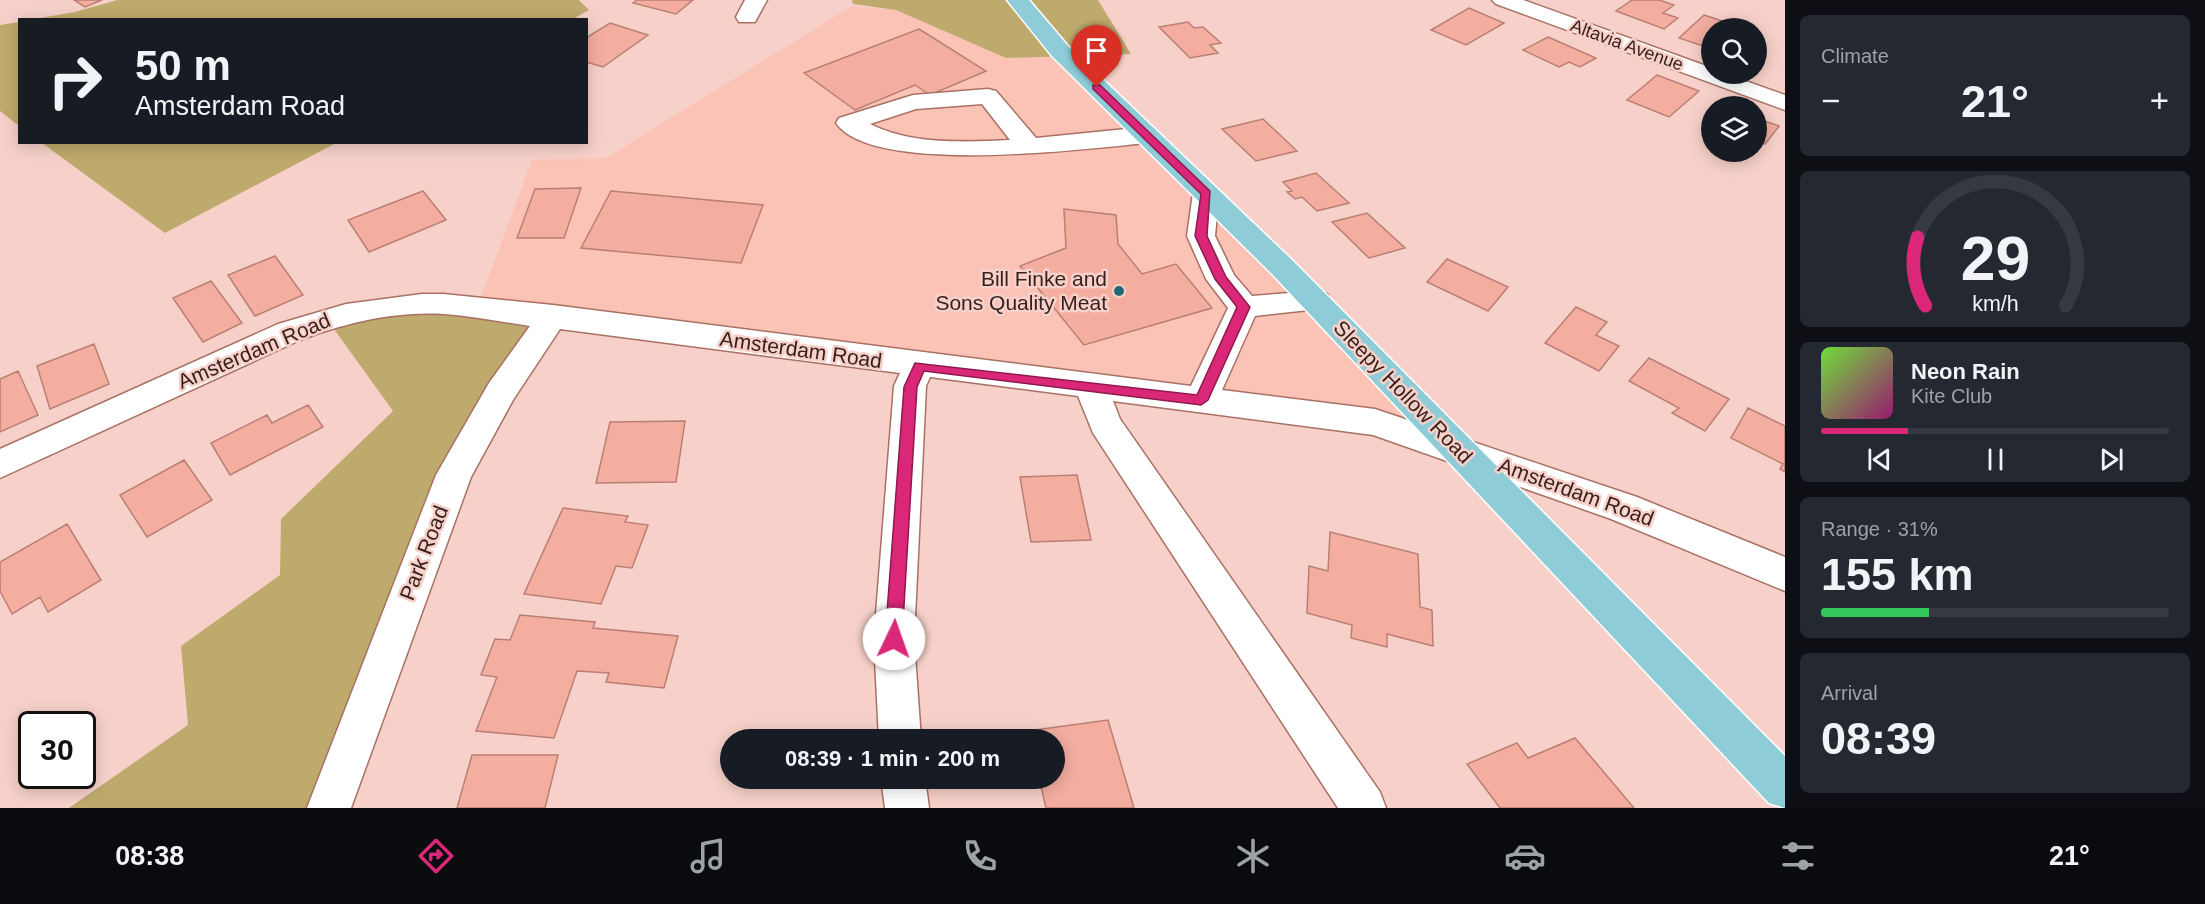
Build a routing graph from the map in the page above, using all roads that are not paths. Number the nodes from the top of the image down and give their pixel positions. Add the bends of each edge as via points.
1 (1018, 0) edge
2 (1503, 0) edge
3 (1785, 103) edge
4 (1146, 135) junction
5 (1028, 145) junction
6 (1206, 194) junction
7 (1316, 302) junction
8 (1244, 307) junction
9 (554, 316) junction
10 (920, 366) junction
11 (1092, 387) junction
12 (1201, 400) junction
13 (1460, 450) junction
14 (0, 464) edge
15 (1785, 574) edge
16 (899, 729) edge
17 (1785, 787) edge
18 (904, 789) edge
19 (329, 808) edge
20 (907, 808) edge
21 (1364, 808) edge

1 - 4 main road, Sleepy Hollow Road via 1060,51
2 - 3 street, Altavia Avenue
4 - 5 street
4 - 6 main road, Sleepy Hollow Road
5 - 5 street via 902,145 877,139 848,123 913,102 988,96
6 - 7 main road, Sleepy Hollow Road
6 - 8 street via 1201,236 1221,279
7 - 8 street
7 - 13 main road, Sleepy Hollow Road
8 - 12 street
9 - 10 street, Amsterdam Road
9 - 14 street, Amsterdam Road via 443,304 391,305 326,318
9 - 19 street, Park Road via 501,392 454,475
10 - 11 street, Amsterdam Road
10 - 16 street via 910,387 894,628
11 - 12 street, Amsterdam Road
11 - 21 street via 1105,424 1143,484
12 - 13 street, Amsterdam Road via 1375,422
13 - 15 street, Amsterdam Road via 1624,508
13 - 17 main road, Sleepy Hollow Road
18 - 20 street

